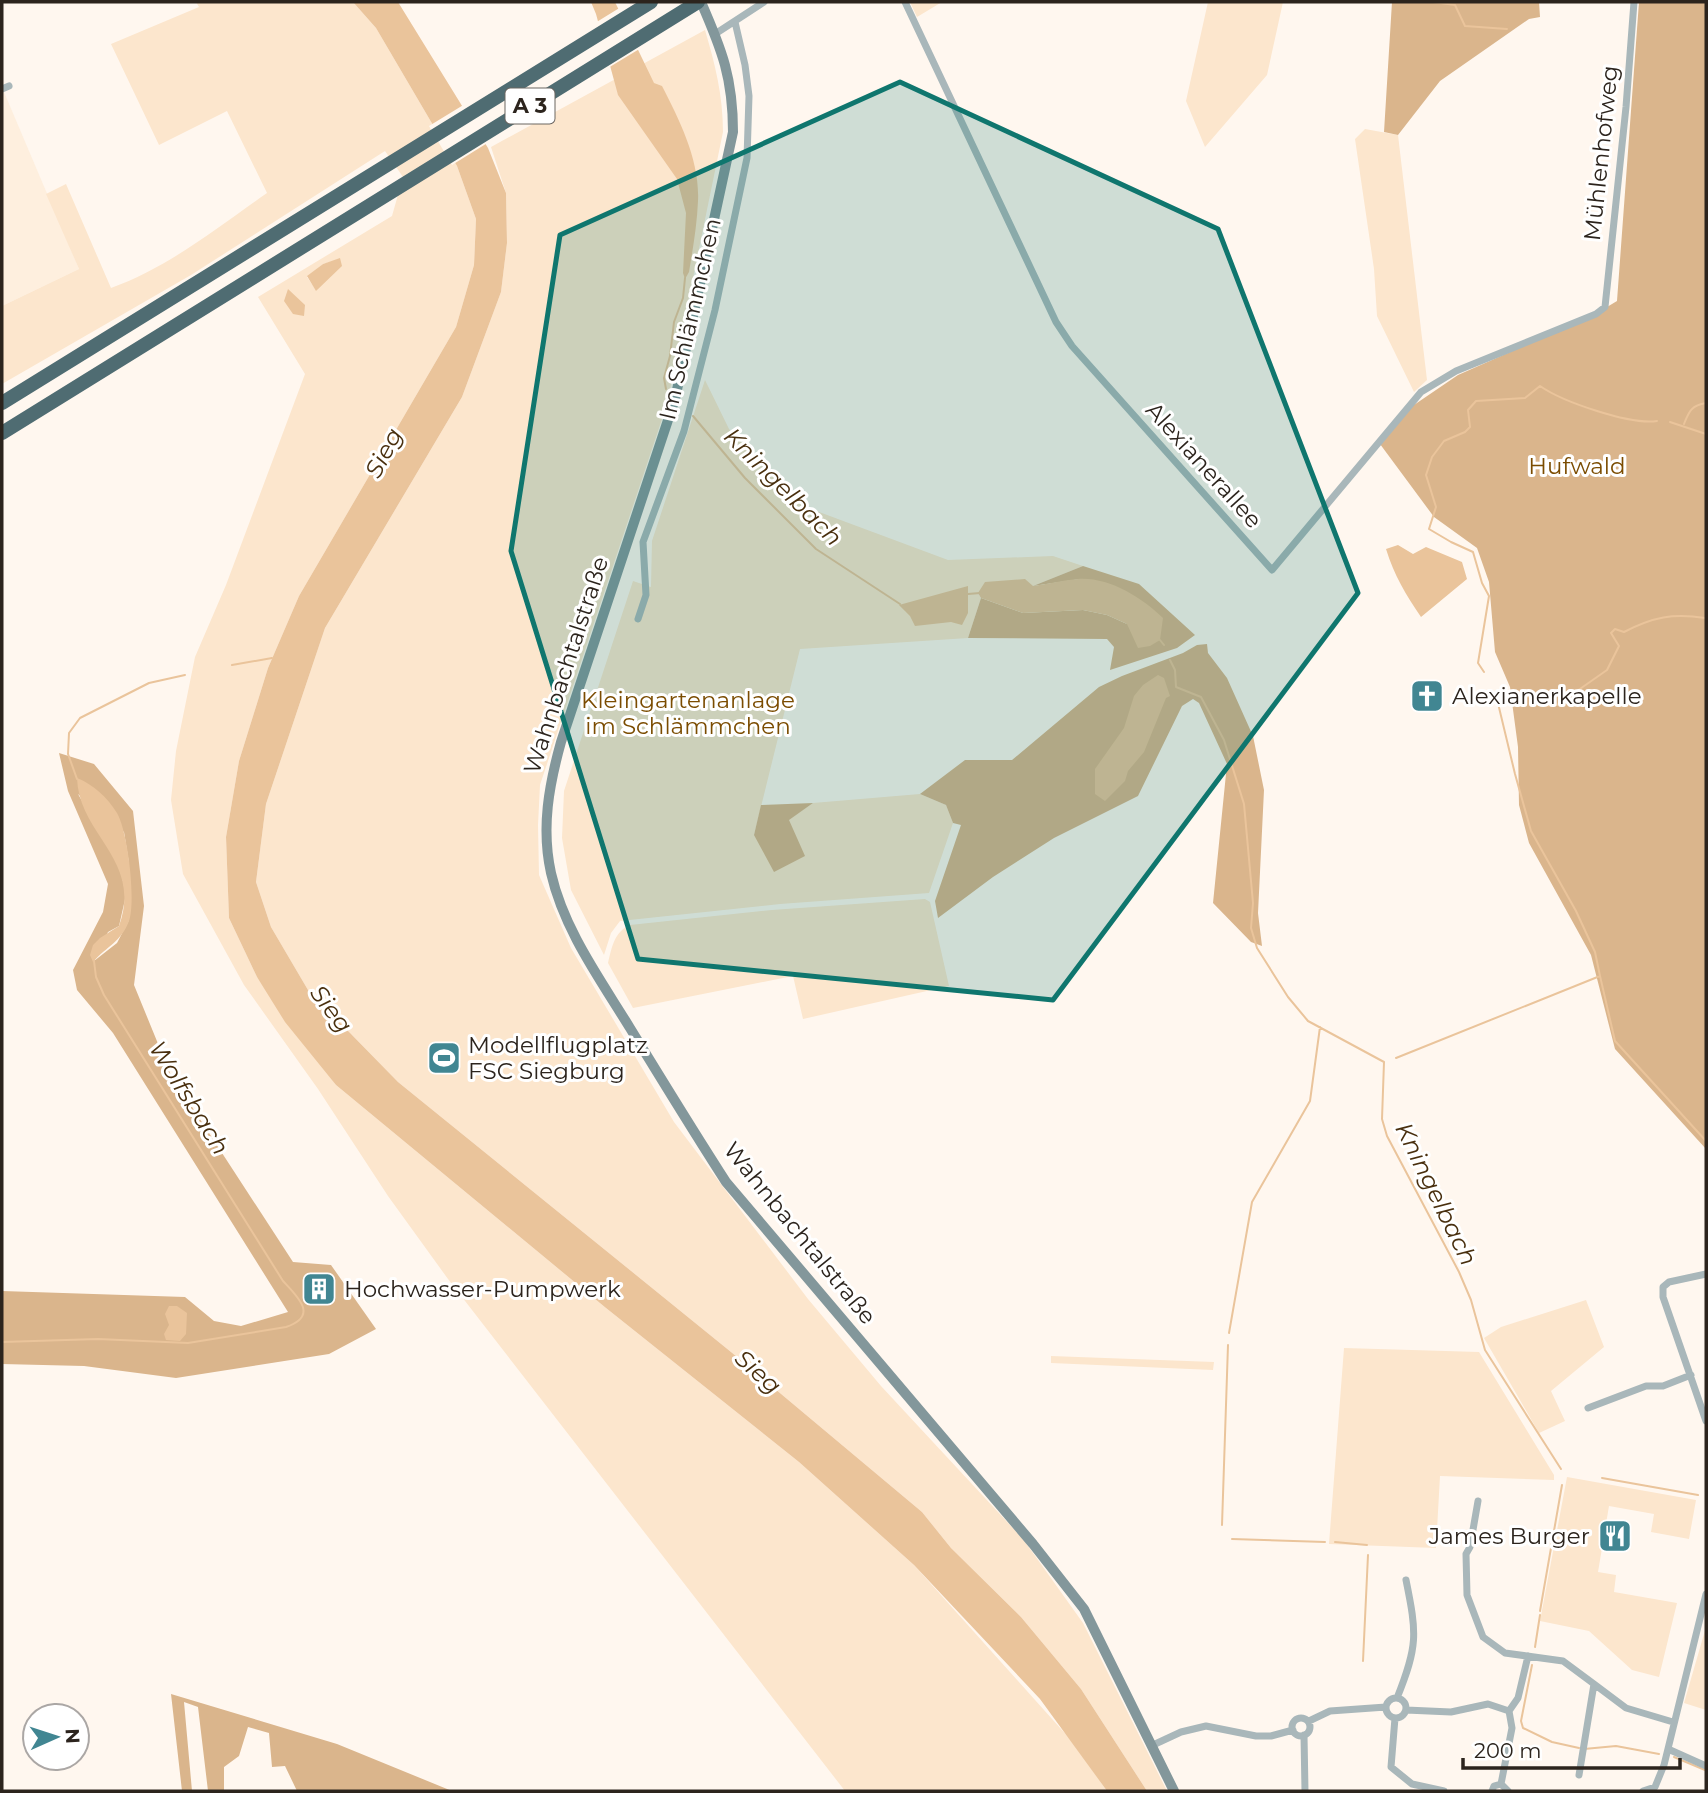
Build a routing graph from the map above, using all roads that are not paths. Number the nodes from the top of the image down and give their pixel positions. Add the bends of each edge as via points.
1 (651, 2) edge
2 (700, 2) edge
3 (764, 2) edge
4 (905, 2) edge
5 (1634, 2) edge
6 (735, 22) junction
7 (715, 34) junction
8 (1605, 307) joint
9 (2, 403) edge
10 (2, 433) edge
11 (638, 619) dead end
12 (1706, 1274) edge
13 (1691, 1375) junction
14 (1588, 1408) dead end
15 (1706, 1420) edge
16 (1478, 1501) dead end
17 (1406, 1580) dead end
18 (1706, 1594) edge
19 (1528, 1656) junction
20 (1594, 1684) junction
21 (1397, 1698) junction
22 (1386, 1707) junction
23 (1406, 1710) junction
24 (1509, 1711) junction
25 (1395, 1718) junction
26 (1309, 1721) junction
27 (1673, 1722) junction
28 (1293, 1730) junction
29 (1304, 1735) junction
30 (1153, 1745) junction
31 (1668, 1749) junction
32 (1706, 1766) edge
33 (1382, 1768) dead end
34 (1391, 1768) junction
35 (1579, 1775) dead end
36 (1502, 1784) junction
37 (1656, 1789) edge
38 (1174, 1791) edge
39 (1306, 1791) edge
40 (1444, 1791) edge
41 (1492, 1791) edge
42 (1508, 1791) edge
43 (1643, 1791) edge

1 - 9 highway, A 3
2 - 7 main road, Wahnbachtalstraße
2 - 10 highway, A 3
3 - 6 street
4 - 8 street, Alexianerallee via 1056,322 1072,346 1272,570 1422,392 1456,371
5 - 8 street, Mühlenhofweg
6 - 7 street
6 - 11 street, Im Schlämmchen via 749,96 747,158 684,431 643,542 646,595
7 - 30 main road, Wahnbachtalstraße via 729,75 733,132 675,399 549,786 551,872 579,946 726,1182 1084,1609
12 - 13 street via 1664,1287 1663,1297
13 - 14 street
13 - 15 street
16 - 19 street via 1466,1554 1467,1595 1483,1637 1504,1653
17 - 21 street via 1415,1627 1410,1667
18 - 27 street
19 - 20 street via 1563,1661
19 - 24 street via 1518,1698
20 - 27 street via 1626,1708
20 - 35 street
21 - 22 street via 1390,1699
21 - 23 street
22 - 25 street via 1387,1714
22 - 26 street via 1329,1711
23 - 24 street via 1451,1712 1488,1704
23 - 25 street
24 - 36 street via 1512,1728
25 - 34 street
26 - 28 street via 1298,1718
26 - 29 street
27 - 31 street
28 - 29 street
28 - 30 street via 1256,1736 1206,1726
29 - 39 street
30 - 38 main road, Wahnbachtalstraße
31 - 32 street
31 - 37 street
33 - 34 street
34 - 40 street via 1412,1784
36 - 41 street
36 - 42 street
37 - 43 street

